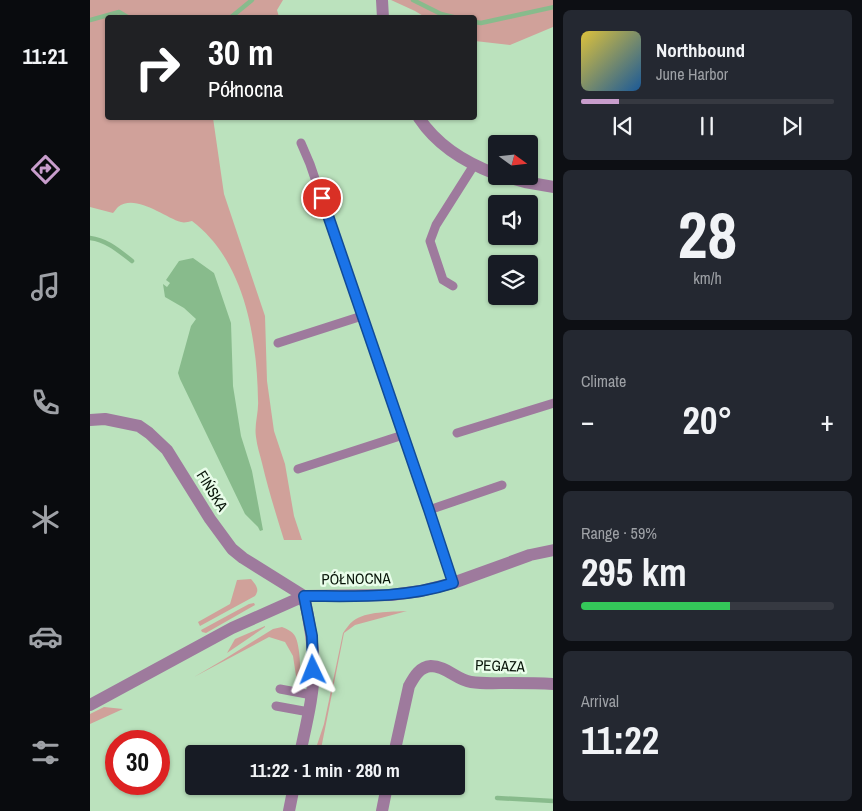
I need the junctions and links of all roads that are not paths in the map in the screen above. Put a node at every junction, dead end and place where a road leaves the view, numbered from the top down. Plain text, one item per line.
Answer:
1 (382, 0) edge
2 (383, 15) edge
3 (420, 120) edge
4 (301, 143) dead end
5 (474, 165) junction
6 (488, 171) edge
7 (538, 184) edge
8 (553, 186) edge
9 (453, 286) dead end
10 (362, 316) junction
11 (278, 343) dead end
12 (553, 403) edge
13 (90, 420) edge
14 (457, 433) dead end
15 (403, 435) junction
16 (298, 468) dead end
17 (502, 485) dead end
18 (429, 510) junction
19 (553, 550) edge
20 (453, 583) junction
21 (304, 596) junction
22 (553, 684) edge
23 (280, 689) dead end
24 (312, 695) junction
25 (90, 705) edge
26 (276, 706) dead end
27 (308, 712) junction
28 (302, 745) edge
29 (396, 745) edge
30 (292, 795) edge
31 (385, 795) edge
32 (289, 811) edge
33 (382, 811) edge

1 - 2 street
3 - 5 street
4 - 10 lane
5 - 6 street
5 - 9 lane
7 - 8 street
10 - 11 lane
10 - 15 lane
12 - 14 lane
13 - 21 street, FIŃSKA
15 - 16 lane
15 - 18 lane
17 - 18 lane
18 - 20 lane
19 - 20 street, PÓŁNOCNA
20 - 21 street, PÓŁNOCNA
21 - 24 street
21 - 25 street, PÓŁNOCNA
22 - 29 street, PEGAZA
23 - 24 lane
24 - 27 street
26 - 27 lane
27 - 28 street
30 - 32 street
31 - 33 street

